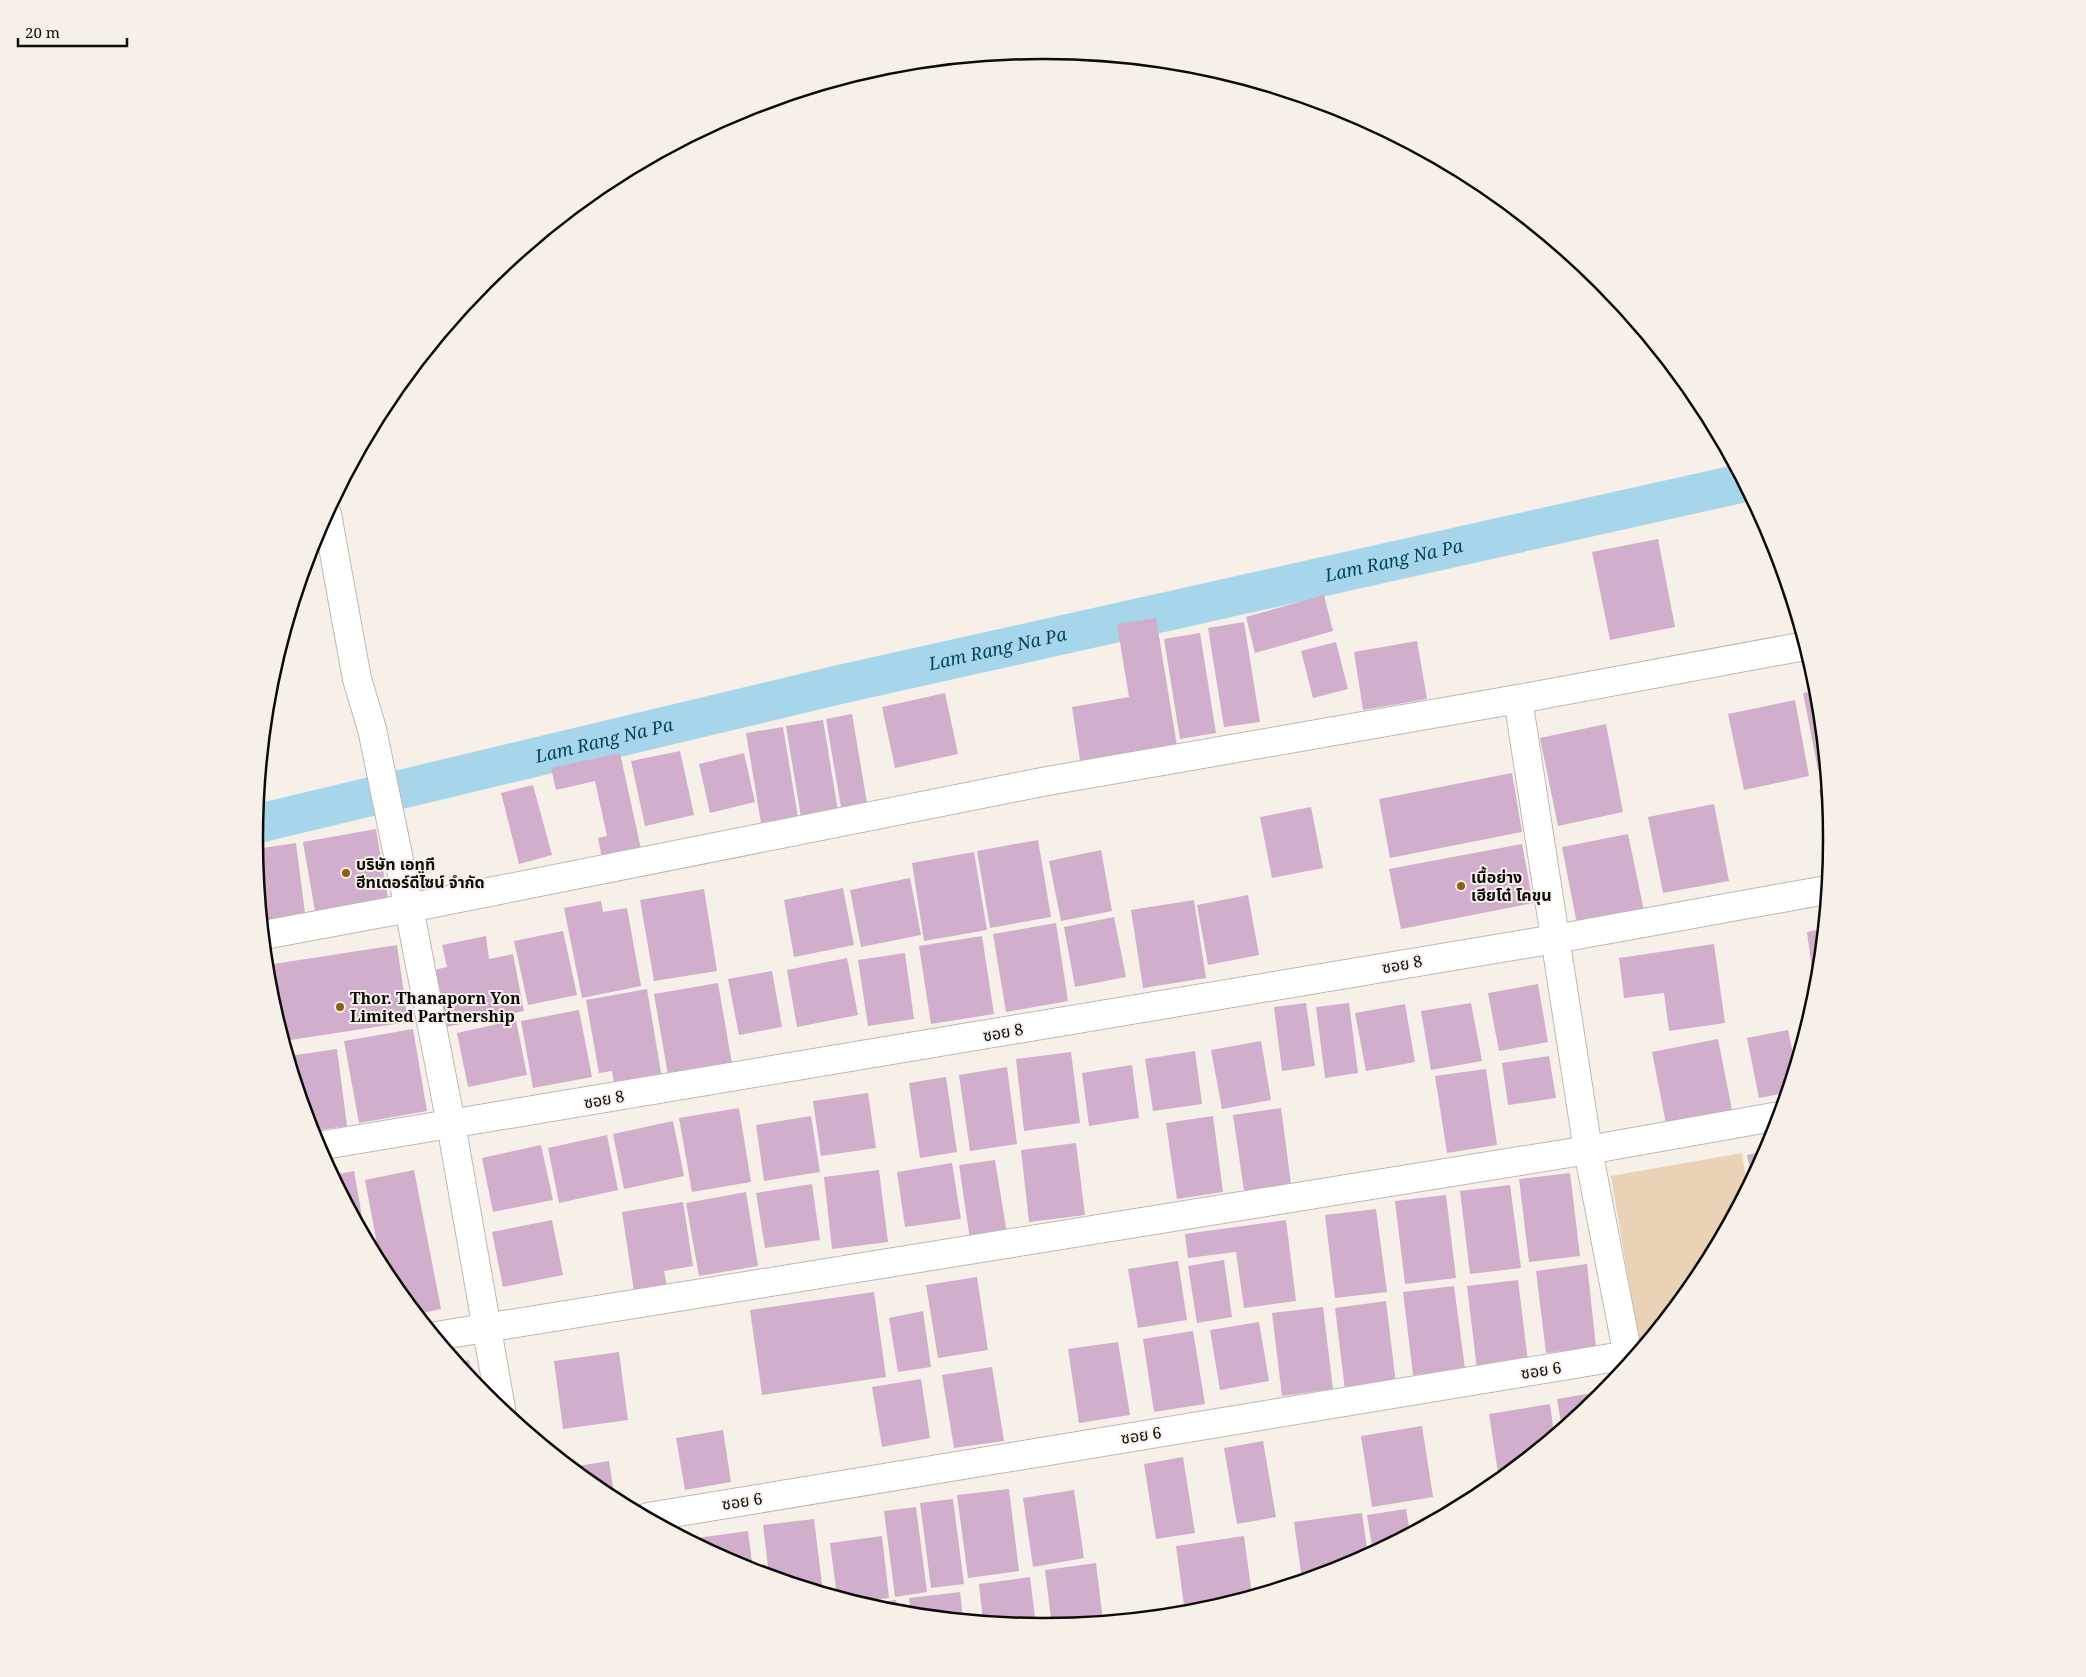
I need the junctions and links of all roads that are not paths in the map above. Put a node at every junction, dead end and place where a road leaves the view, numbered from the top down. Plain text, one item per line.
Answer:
1 (329, 526) edge
2 (1798, 647) edge
3 (1518, 699) junction
4 (1821, 891) edge
5 (409, 908) junction
6 (269, 934) edge
7 (1555, 939) junction
8 (1770, 1118) edge
9 (451, 1124) junction
10 (326, 1145) edge
11 (1588, 1150) junction
12 (487, 1327) junction
13 (442, 1335) edge
14 (1630, 1352) edge
15 (1624, 1358) edge
16 (499, 1396) edge
17 (656, 1516) edge

1 - 5 street
2 - 3 street
3 - 5 street
3 - 7 street
4 - 7 street, ซอย 8
5 - 6 street
5 - 9 street
7 - 9 street, ซอย 8
7 - 11 street
8 - 11 street
9 - 10 street, ซอย 8
9 - 12 street
11 - 12 street
11 - 14 street
12 - 13 street
12 - 16 street
15 - 17 street, ซอย 6

